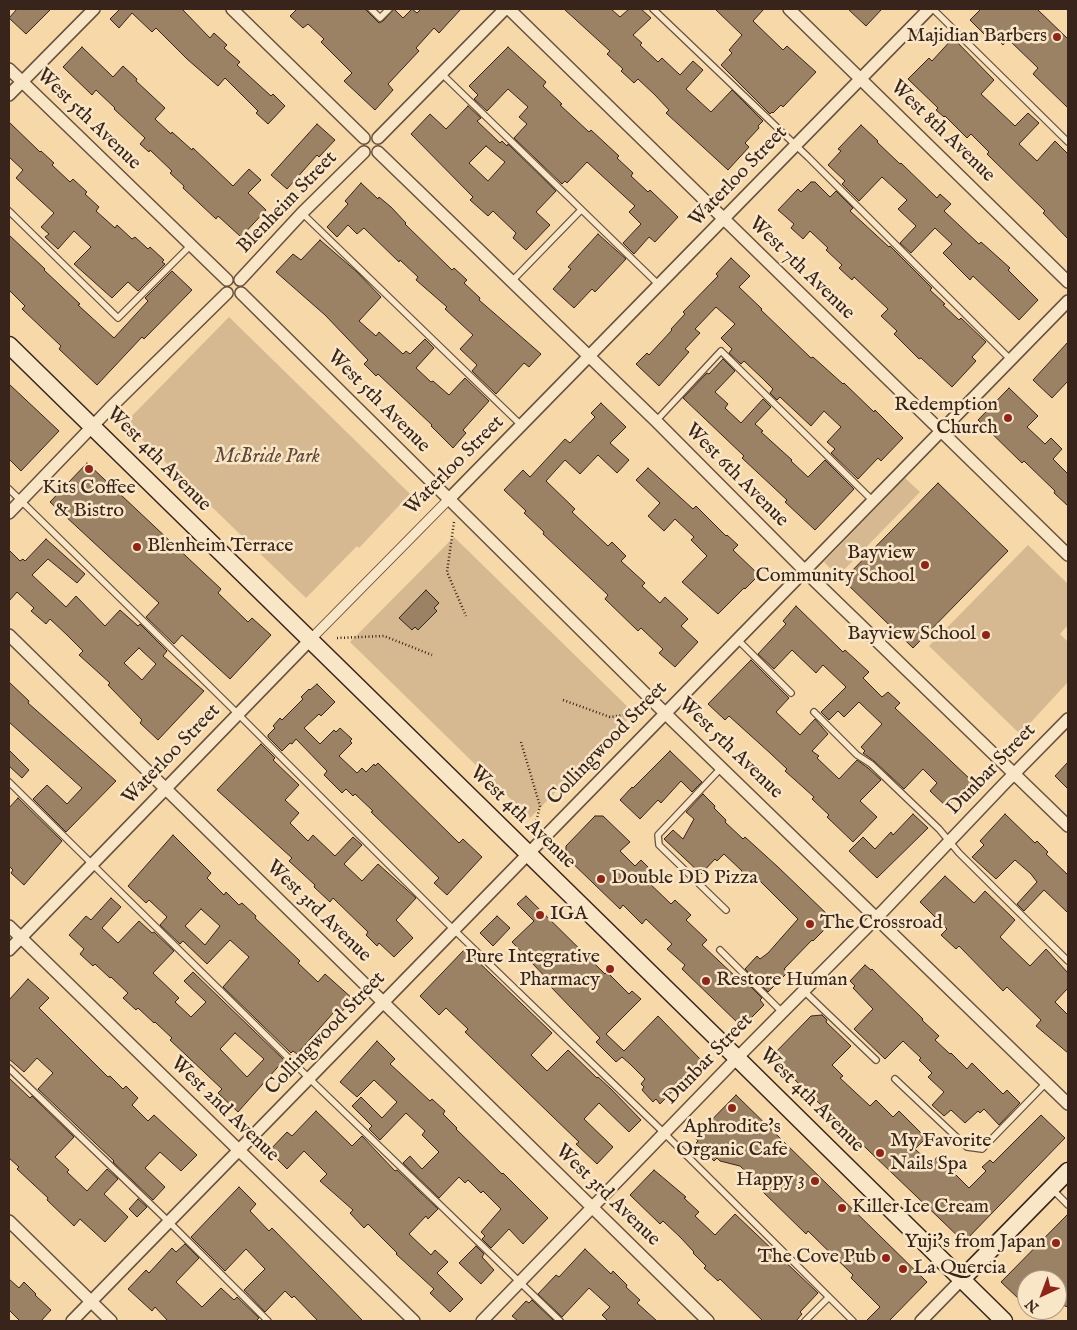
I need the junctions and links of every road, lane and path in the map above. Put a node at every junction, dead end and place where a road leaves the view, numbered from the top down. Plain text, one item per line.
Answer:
1 (94, 9) edge
2 (232, 9) edge
3 (371, 9) edge
4 (389, 9) edge
5 (507, 9) edge
6 (653, 9) edge
7 (789, 9) edge
8 (931, 9) edge
9 (9, 69) edge
10 (441, 73) junction
11 (861, 79) junction
12 (22, 82) junction
13 (9, 95) edge
14 (364, 138) junction
15 (378, 138) junction
16 (1068, 142) edge
17 (796, 146) junction
18 (364, 152) junction
19 (378, 152) junction
20 (581, 210) junction
21 (9, 211) edge
22 (302, 213) junction
23 (724, 219) junction
24 (191, 245) junction
25 (227, 280) junction
26 (240, 280) junction
27 (512, 281) junction
28 (1068, 282) edge
29 (659, 285) junction
30 (227, 293) junction
31 (241, 293) junction
32 (1068, 301) edge
33 (9, 345) edge
34 (589, 357) junction
35 (1011, 360) junction
36 (656, 421) junction
37 (521, 425) junction
38 (93, 426) junction
39 (941, 431) junction
40 (9, 489) edge
41 (449, 499) junction
42 (20, 500) junction
43 (873, 501) junction
44 (9, 513) edge
45 (454, 519) dead end
46 (1068, 555) edge
47 (805, 570) junction
48 (466, 616) dead end
49 (9, 635) edge
50 (336, 638) dead end
51 (737, 639) junction
52 (310, 640) junction
53 (432, 655) dead end
54 (792, 693) dead end
55 (564, 700) dead end
56 (651, 712) dead end
57 (665, 712) junction
58 (814, 712) dead end
59 (238, 714) junction
60 (1068, 719) edge
61 (521, 742) dead end
62 (722, 767) junction
63 (1014, 773) junction
64 (9, 782) edge
65 (165, 789) junction
66 (1068, 826) edge
67 (534, 831) dead end
68 (949, 841) junction
69 (527, 853) junction
70 (92, 864) junction
71 (726, 910) dead end
72 (877, 917) junction
73 (9, 926) edge
74 (454, 930) junction
75 (21, 937) junction
76 (9, 950) edge
77 (720, 950) dead end
78 (1068, 961) edge
79 (804, 991) junction
80 (384, 1002) junction
81 (782, 1012) junction
82 (737, 1058) junction
83 (876, 1060) dead end
84 (9, 1068) edge
85 (310, 1079) junction
86 (896, 1079) dead end
87 (1046, 1083) junction
88 (1068, 1104) edge
89 (664, 1133) junction
90 (238, 1150) junction
91 (1068, 1171) edge
92 (1051, 1188) junction
93 (1068, 1205) edge
94 (592, 1208) junction
95 (9, 1221) edge
96 (169, 1222) junction
97 (961, 1280) junction
98 (520, 1282) junction
99 (829, 1297) junction
100 (91, 1302) junction
101 (72, 1321) edge
102 (111, 1321) edge
103 (268, 1321) edge
104 (414, 1321) edge
105 (482, 1321) edge
106 (560, 1321) edge
107 (708, 1321) edge
108 (805, 1321) edge
109 (853, 1321) edge
110 (921, 1321) edge
111 (1004, 1321) edge

1 - 12 street
2 - 14 street
3 - 4 lane
5 - 10 street
5 - 23 street, West 7th Avenue
6 - 17 lane
7 - 11 street, West 8th Avenue
8 - 11 street, Waterloo Street
8 - 16 lane
9 - 12 street, West 5th Avenue
10 - 15 street
10 - 20 lane
11 - 17 street, Waterloo Street
11 - 28 street, West 8th Avenue
12 - 13 street
12 - 24 street, West 5th Avenue
14 - 15 street
14 - 18 street
15 - 19 street
17 - 23 street, Waterloo Street
17 - 35 lane
18 - 19 street
18 - 22 street, Blenheim Street
19 - 27 street, West 6th Avenue
20 - 27 lane
20 - 29 lane
21 - 24 lane
22 - 26 street, Blenheim Street
22 - 37 lane
23 - 29 street, Waterloo Street
23 - 39 street, West 7th Avenue
24 - 25 street, West 5th Avenue
25 - 26 street
25 - 30 street
26 - 31 street
27 - 34 street, West 6th Avenue
29 - 34 street, Waterloo Street
30 - 31 street
30 - 38 street
31 - 41 street, West 5th Avenue
32 - 35 street, Collingwood Street
33 - 38 main road, West 4th Avenue
34 - 36 street, West 6th Avenue
34 - 37 street, Waterloo Street
35 - 39 street, Collingwood Street
36 - 43 lane
36 - 47 street, West 6th Avenue
37 - 41 street, Waterloo Street
38 - 42 street
38 - 52 main road, West 4th Avenue
39 - 43 street, Collingwood Street
39 - 46 street, West 7th Avenue
40 - 42 lane
41 - 52 street, Waterloo Street
41 - 57 street, West 5th Avenue
42 - 44 street
42 - 59 lane
43 - 47 street, Collingwood Street
45 - 48 path
47 - 51 street, Collingwood Street
47 - 63 street, West 6th Avenue
49 - 65 street, West 3rd Avenue
50 - 53 path
51 - 54 lane
51 - 57 street, Collingwood Street
52 - 59 street, Waterloo Street
52 - 69 main road, West 4th Avenue
55 - 56 path
57 - 62 street, West 5th Avenue
57 - 69 street, Collingwood Street
58 - 68 lane
59 - 65 street, Waterloo Street
59 - 74 lane
60 - 63 street, Dunbar Street
61 - 67 path
62 - 71 lane
62 - 72 street, West 5th Avenue
63 - 66 street, West 6th Avenue
63 - 68 street, Dunbar Street
64 - 70 lane
65 - 70 street, Waterloo Street
65 - 80 street, West 3rd Avenue
68 - 72 street, Dunbar Street
68 - 78 lane
69 - 74 street, Collingwood Street
69 - 82 main road, West 4th Avenue
70 - 75 street, Waterloo Street
70 - 85 lane
72 - 79 street, Dunbar Street
72 - 87 street, West 5th Avenue
73 - 75 street, West 2nd Avenue
74 - 80 street, Collingwood Street
74 - 89 lane
75 - 76 street, Waterloo Street
75 - 90 street, West 2nd Avenue
77 - 81 lane
79 - 81 street, Dunbar Street
79 - 83 lane
80 - 85 street, Collingwood Street
80 - 94 street, West 3rd Avenue
81 - 82 street, Dunbar Street
82 - 89 street, Dunbar Street
82 - 97 main road, West 4th Avenue
84 - 96 lane
85 - 90 street, Collingwood Street
85 - 98 lane
86 - 87 lane
87 - 88 street, West 5th Avenue
89 - 94 street, Dunbar Street
89 - 99 lane
90 - 96 street, Collingwood Street
90 - 104 street, West 2nd Avenue
91 - 92 main road
92 - 93 lane
92 - 97 main road
94 - 98 street, Dunbar Street
94 - 107 street, West 3rd Avenue
95 - 100 street
96 - 100 street, Collingwood Street
96 - 103 lane
97 - 110 street
97 - 111 main road, West 4th Avenue
98 - 105 street, Dunbar Street
98 - 106 lane
99 - 108 lane
99 - 109 lane
100 - 101 street, Collingwood Street
100 - 102 street

